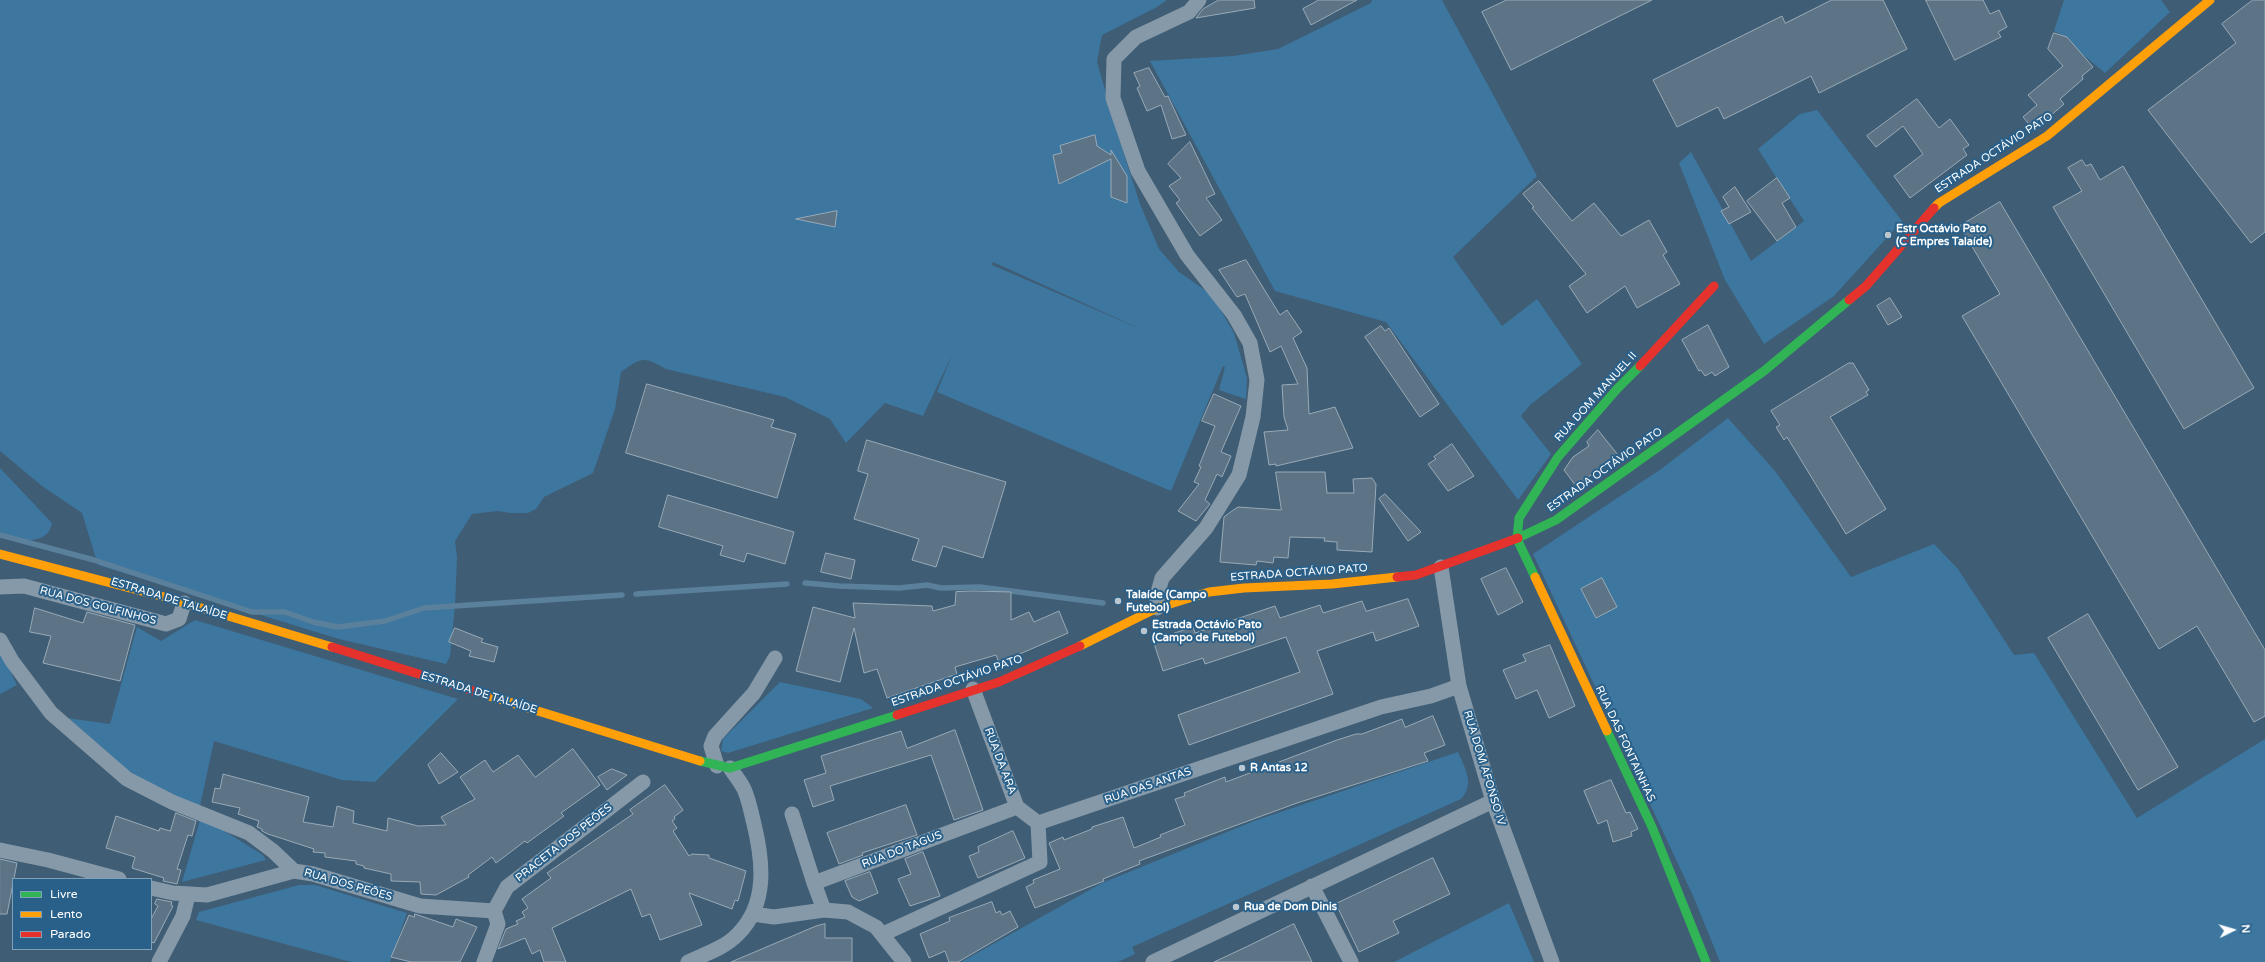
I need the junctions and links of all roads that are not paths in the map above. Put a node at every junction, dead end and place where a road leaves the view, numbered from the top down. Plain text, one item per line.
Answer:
1 (1199, 0) edge
2 (2210, 0) edge
3 (1714, 286) dead end
4 (1516, 539) junction
5 (0, 554) edge
6 (1441, 567) junction
7 (0, 587) edge
8 (184, 603) junction
9 (1157, 608) junction
10 (0, 640) edge
11 (775, 658) dead end
12 (1459, 686) junction
13 (973, 689) junction
14 (723, 767) junction
15 (643, 782) dead end
16 (1493, 801) junction
17 (1017, 807) junction
18 (792, 814) dead end
19 (1038, 823) junction
20 (0, 850) edge
21 (294, 871) junction
22 (115, 878) edge
23 (814, 883) junction
24 (1312, 886) junction
25 (152, 888) edge
26 (188, 895) junction
27 (824, 910) junction
28 (494, 911) junction
29 (753, 914) junction
30 (883, 934) junction
31 (159, 962) edge
32 (484, 962) edge
33 (688, 962) edge
34 (904, 962) edge
35 (1153, 962) edge
36 (1351, 962) edge
37 (1552, 962) edge
38 (1706, 962) edge

1 - 9 street
2 - 4 street, ESTRADA OCTÁVIO PATO
3 - 4 street, RUA DOM MANUEL II
4 - 6 street, ESTRADA OCTÁVIO PATO
4 - 38 street, RUA DAS FONTAINHAS
5 - 8 street, ESTRADA DE TALAÍDE
6 - 9 street, ESTRADA OCTÁVIO PATO
6 - 12 street, RUA DOM AFONSO IV
7 - 8 street, RUA DOS GOLFINHOS
8 - 14 street, ESTRADA DE TALAÍDE
9 - 13 street, ESTRADA OCTÁVIO PATO
10 - 21 street
11 - 14 street
12 - 16 street, RUA DOM AFONSO IV
12 - 19 street, RUA DAS ANTAS
13 - 14 street, ESTRADA OCTÁVIO PATO
13 - 17 street, RUA DA ARA
14 - 29 street
15 - 28 street, PRACETA DOS PEÕES
16 - 24 street
16 - 37 street, RUA DOM AFONSO IV
17 - 19 street, RUA DA ARA
17 - 23 street, RUA DO TAGUS
18 - 23 street
19 - 30 street
20 - 22 street
21 - 26 street, RUA DOS PEÕES
21 - 28 street, RUA DOS PEÕES
23 - 27 street
24 - 35 street
24 - 36 street
25 - 26 street, RUA DOS PEÕES
26 - 31 street
27 - 29 street
27 - 30 street
28 - 32 street
29 - 33 street
30 - 34 street

